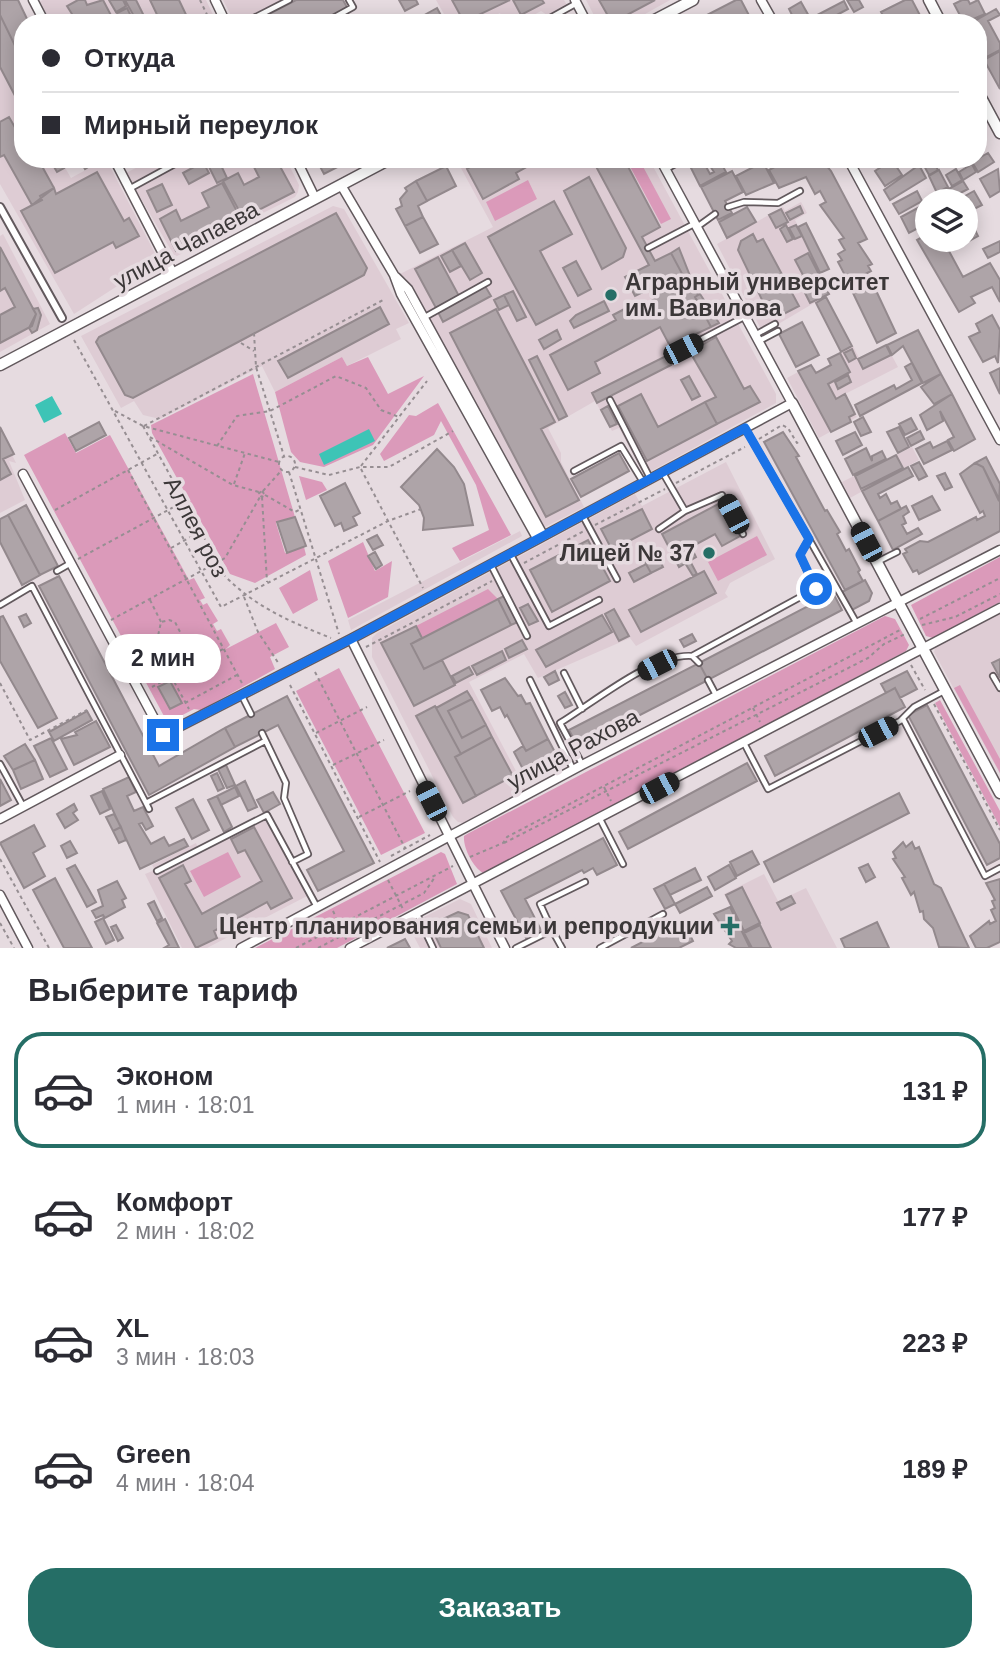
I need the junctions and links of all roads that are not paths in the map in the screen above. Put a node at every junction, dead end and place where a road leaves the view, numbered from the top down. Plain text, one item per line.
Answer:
1 (289, 0) edge
2 (349, 0) edge
3 (693, 0) edge
4 (576, 2) edge
5 (262, 14) edge
6 (340, 14) edge
7 (556, 14) edge
8 (666, 14) edge
9 (987, 109) edge
10 (1000, 133) edge
11 (119, 168) edge
12 (168, 168) edge
13 (300, 168) edge
14 (373, 168) edge
15 (853, 168) edge
16 (666, 169) edge
17 (341, 185) junction
18 (130, 189) junction
19 (800, 191) dead end
20 (315, 198) junction
21 (729, 207) dead end
22 (0, 208) edge
23 (715, 214) dead end
24 (696, 225) junction
25 (648, 248) dead end
26 (173, 273) junction
27 (394, 275) junction
28 (488, 282) dead end
29 (745, 316) junction
30 (62, 318) dead end
31 (424, 318) junction
32 (775, 324) dead end
33 (778, 331) dead end
34 (757, 338) junction
35 (683, 349) dead end
36 (0, 365) edge
37 (610, 400) dead end
38 (792, 403) junction
39 (745, 428) junction
40 (1000, 440) edge
41 (575, 471) dead end
42 (663, 472) junction
43 (23, 474) dead end
44 (646, 480) junction
45 (685, 511) junction
46 (582, 515) junction
47 (659, 529) dead end
48 (743, 534) dead end
49 (540, 537) junction
50 (809, 539) junction
51 (1000, 550) edge
52 (897, 552) dead end
53 (510, 553) junction
54 (71, 563) junction
55 (877, 563) junction
56 (490, 564) junction
57 (57, 572) dead end
58 (617, 579) dead end
59 (599, 600) dead end
60 (897, 602) junction
61 (0, 605) edge
62 (1000, 608) edge
63 (856, 622) junction
64 (527, 636) dead end
65 (351, 639) junction
66 (922, 648) junction
67 (692, 656) junction
68 (699, 663) dead end
69 (564, 673) dead end
70 (993, 676) dead end
71 (530, 680) dead end
72 (708, 680) dead end
73 (1000, 688) edge
74 (945, 691) junction
75 (716, 695) junction
76 (242, 696) junction
77 (582, 709) junction
78 (251, 714) dead end
79 (903, 719) junction
80 (262, 733) dead end
81 (265, 741) junction
82 (744, 743) junction
83 (120, 755) junction
84 (0, 764) edge
85 (578, 767) junction
86 (1000, 793) edge
87 (146, 803) junction
88 (23, 807) junction
89 (149, 809) dead end
90 (0, 819) edge
91 (600, 819) junction
92 (449, 837) junction
93 (292, 862) junction
94 (623, 864) dead end
95 (1000, 868) edge
96 (157, 871) dead end
97 (585, 882) dead end
98 (473, 884) junction
99 (0, 895) edge
100 (317, 908) junction
101 (417, 914) junction
102 (663, 914) dead end
103 (552, 930) junction
104 (28, 948) edge
105 (241, 948) edge
106 (351, 948) edge
107 (433, 948) edge
108 (505, 948) edge
109 (516, 948) edge
110 (562, 948) edge
111 (600, 948) edge

1 - 5 lane
2 - 6 lane
3 - 8 street
4 - 7 lane
9 - 10 street
11 - 18 street
12 - 18 lane
13 - 20 street
14 - 17 street, улица Чапаева
15 - 40 street
16 - 24 street
17 - 20 street, улица Чапаева
17 - 27 street
18 - 26 street
19 - 21 lane
20 - 26 street, улица Чапаева
22 - 30 street
23 - 24 lane
24 - 25 lane
24 - 29 street
26 - 36 street, улица Чапаева
27 - 31 street
27 - 49 street
28 - 31 lane
29 - 34 street
29 - 35 lane
31 - 49 street
32 - 34 lane
33 - 34 lane
34 - 38 street
37 - 44 lane
38 - 39 street
38 - 55 street
39 - 42 street
39 - 50 lane
41 - 44 lane
42 - 44 street
42 - 45 lane
43 - 54 street
44 - 46 street
45 - 47 lane
45 - 48 lane
46 - 49 street
46 - 58 lane
49 - 53 street
50 - 63 lane
50 - 67 lane
51 - 60 street, улица Рахова
52 - 55 lane
53 - 56 street
53 - 59 lane
54 - 57 lane
54 - 76 street
55 - 60 street
56 - 64 lane
56 - 65 street
60 - 63 street, улица Рахова
60 - 66 street
61 - 83 lane
62 - 66 street
63 - 75 street, улица Рахова
65 - 76 street
65 - 92 street
66 - 74 street
66 - 82 street
67 - 68 lane
67 - 77 lane
69 - 77 lane
70 - 73 lane
71 - 85 lane
72 - 75 lane
74 - 79 lane
74 - 86 street
75 - 85 street, улица Рахова
76 - 78 lane
77 - 85 lane
79 - 82 lane
79 - 95 lane
80 - 81 lane
81 - 87 lane
81 - 93 lane
82 - 91 street
83 - 87 lane
83 - 88 street
84 - 88 lane
85 - 92 street, улица Рахова
87 - 89 lane
88 - 90 street
91 - 94 lane
91 - 98 street
92 - 98 street
92 - 100 street, улица Рахова
93 - 96 lane
93 - 100 lane
97 - 103 lane
98 - 101 street
98 - 108 street
99 - 104 street
100 - 105 street, улица Рахова
101 - 106 street
101 - 107 lane
102 - 111 lane
103 - 109 lane
103 - 110 lane

